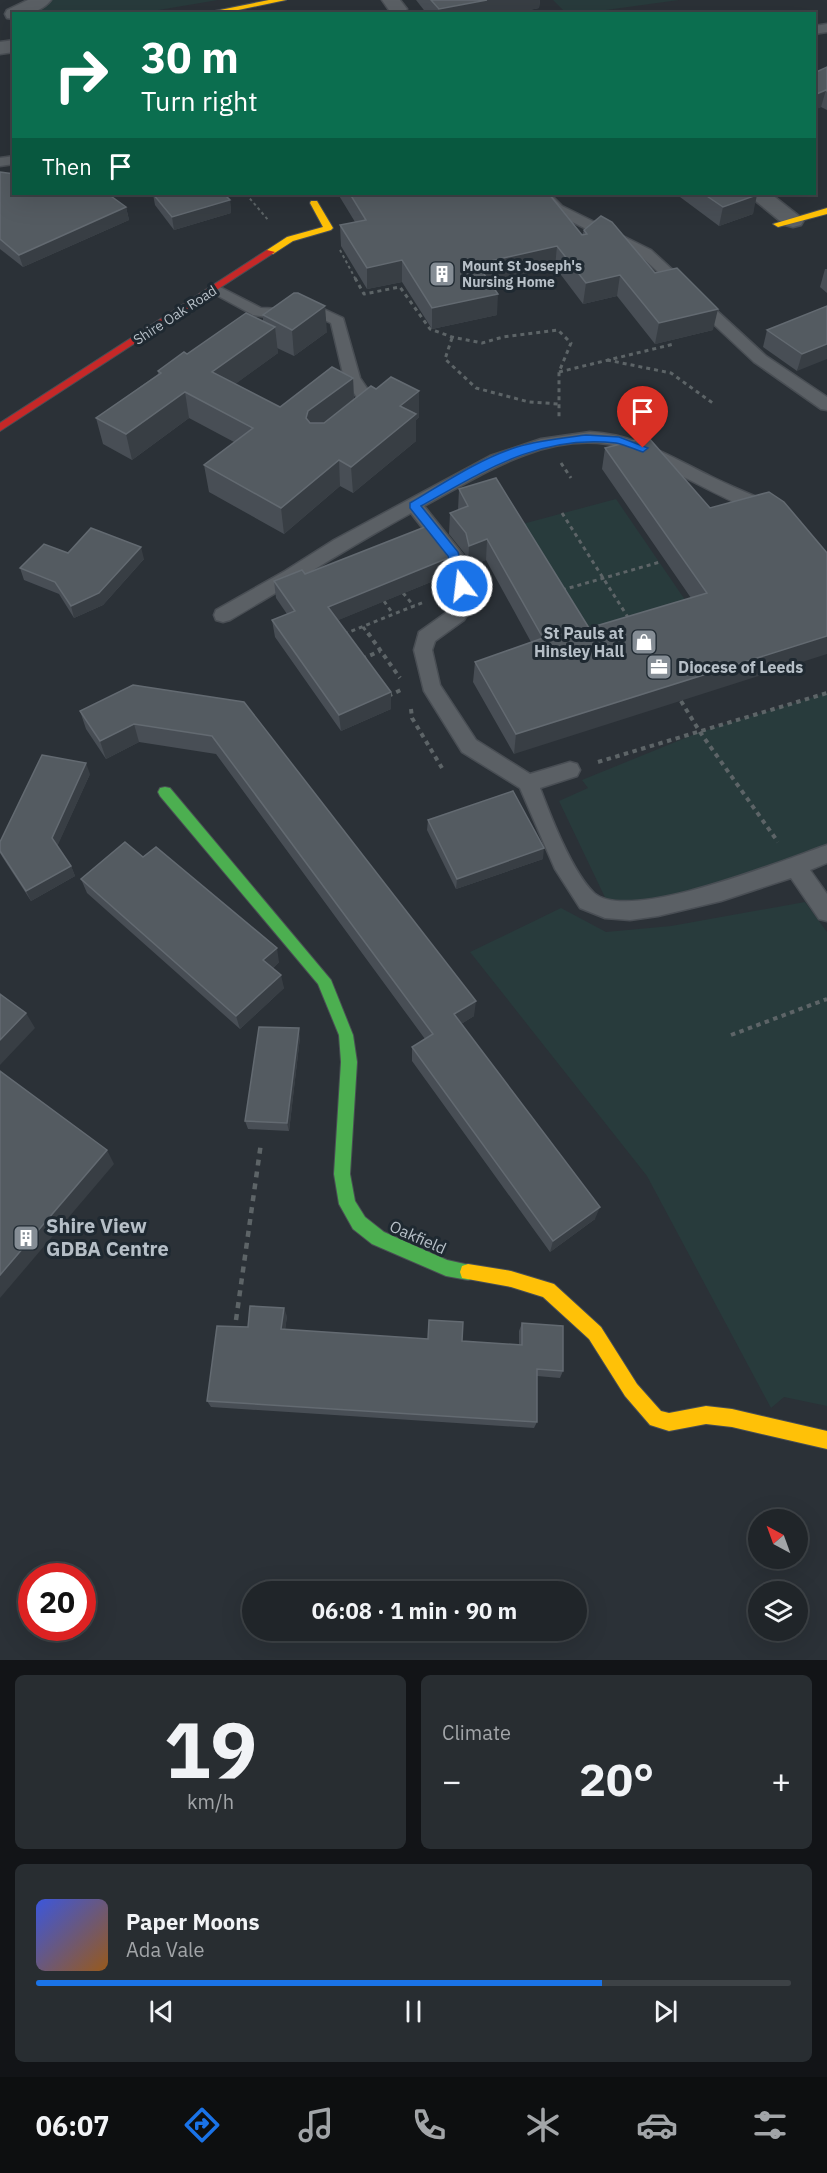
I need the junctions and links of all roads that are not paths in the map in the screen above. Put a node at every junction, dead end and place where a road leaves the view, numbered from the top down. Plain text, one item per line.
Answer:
1 (42, 0) edge
2 (282, 0) edge
3 (18, 12) edge
4 (214, 12) edge
5 (544, 195) edge
6 (759, 195) edge
7 (314, 202) dead end
8 (827, 211) edge
9 (785, 222) joint
10 (216, 289) junction
11 (827, 405) edge
12 (344, 423) edge
13 (0, 428) edge
14 (414, 505) junction
15 (785, 517) edge
16 (223, 615) dead end
17 (570, 770) road end
18 (528, 783) junction
19 (165, 792) dead end
20 (827, 854) edge
21 (796, 867) junction
22 (827, 912) edge
23 (827, 1440) edge

1 - 3 street
2 - 4 street
5 - 11 lane
6 - 9 street
7 - 10 street, Shire Oak Road
8 - 9 street
10 - 12 lane
10 - 13 street, Shire Oak Road
14 - 15 lane
14 - 16 lane
14 - 18 lane
17 - 18 lane
18 - 21 lane
19 - 23 street, Oakfield
20 - 21 lane
21 - 22 lane

